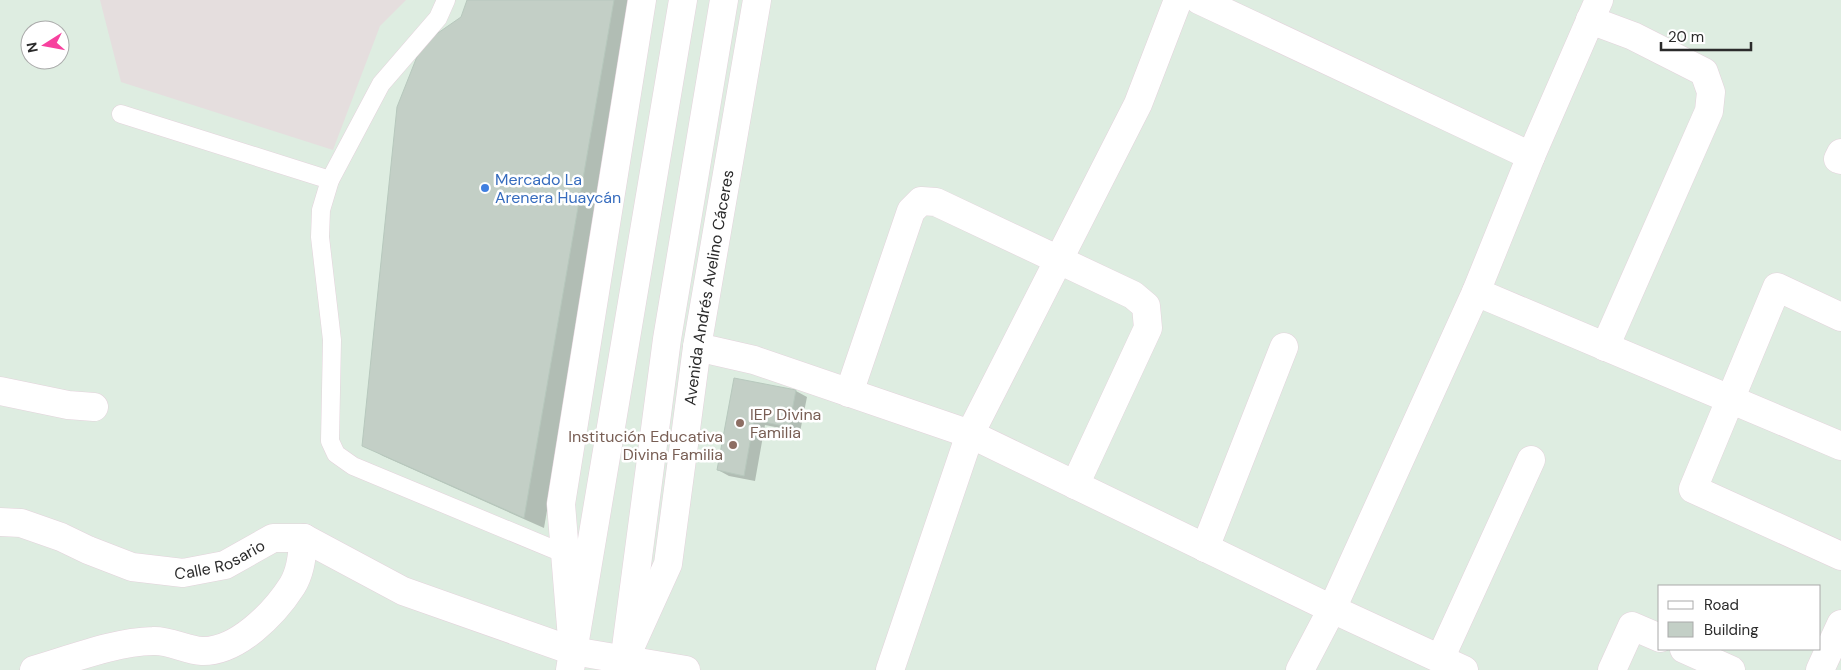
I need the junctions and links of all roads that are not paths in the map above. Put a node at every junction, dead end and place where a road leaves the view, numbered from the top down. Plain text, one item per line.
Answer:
1 (446, 0) edge
2 (642, 0) edge
3 (683, 0) edge
4 (724, 0) edge
5 (757, 0) edge
6 (1178, 0) edge
7 (1199, 0) edge
8 (1595, 10) edge
9 (122, 114) dead end
10 (1841, 153) edge
11 (1531, 156) junction
12 (1841, 160) edge
13 (330, 180) junction
14 (1058, 258) junction
15 (1476, 292) junction
16 (1841, 317) edge
17 (697, 347) junction
18 (1284, 347) dead end
19 (1606, 347) junction
20 (0, 391) edge
21 (849, 393) junction
22 (1729, 399) junction
23 (94, 407) dead end
24 (970, 434) junction
25 (1841, 446) edge
26 (1531, 460) dead end
27 (1075, 485) junction
28 (0, 522) edge
29 (304, 538) junction
30 (1205, 548) junction
31 (565, 554) junction
32 (1841, 556) edge
33 (1332, 610) junction
34 (1841, 624) edge
35 (1658, 637) edge
36 (1686, 650) edge
37 (571, 661) edge
38 (624, 664) edge
39 (1452, 664) edge
40 (34, 670) edge
41 (686, 670) edge
42 (890, 670) edge
43 (1300, 670) edge
44 (1612, 670) edge
45 (1731, 670) edge
46 (1820, 670) edge

1 - 13 lane
2 - 31 street
3 - 37 street
4 - 38 street, Avenida Andrés Avelino Cáceres
5 - 17 street, Avenida Andrés Avelino Cáceres
6 - 14 street
7 - 11 street
8 - 11 street
8 - 19 street
9 - 13 lane
10 - 12 street
11 - 15 street
13 - 31 lane
14 - 21 street
14 - 24 street
14 - 27 street
15 - 19 street
15 - 33 street
16 - 22 street
17 - 21 street
17 - 38 street, Avenida Andrés Avelino Cáceres
18 - 30 street
19 - 22 street
20 - 23 street
21 - 24 street
22 - 25 street
22 - 32 street
24 - 27 street
24 - 42 street
26 - 39 street
27 - 30 street
28 - 29 street, Calle Rosario
29 - 37 street, Calle Rosario
29 - 40 street
30 - 33 street
31 - 37 street
33 - 39 street
33 - 43 street
34 - 46 street
35 - 44 street
36 - 45 street
37 - 38 street, Calle Rosario
38 - 41 street

